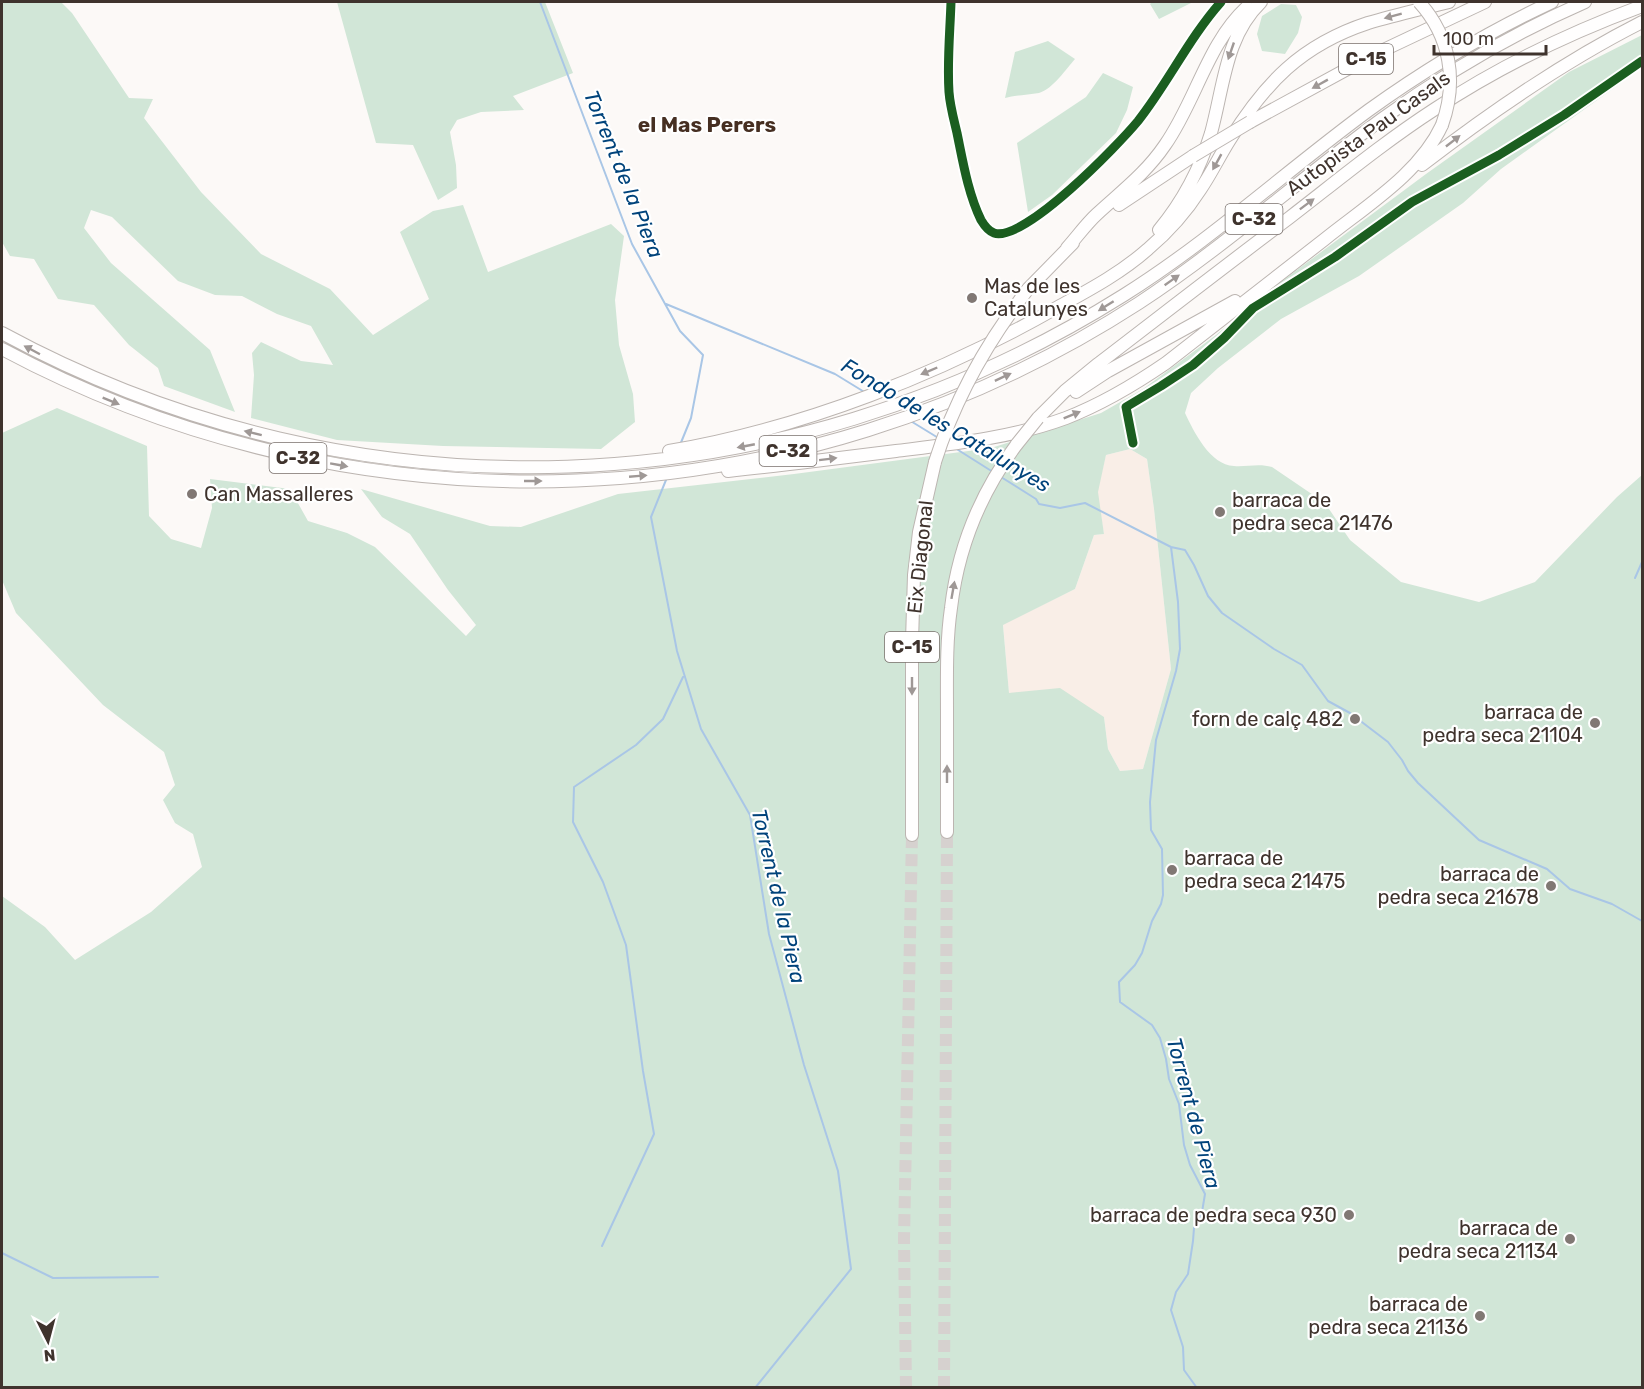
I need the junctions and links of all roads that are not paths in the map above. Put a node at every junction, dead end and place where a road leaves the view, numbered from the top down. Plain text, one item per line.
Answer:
1 (951, 2) edge
2 (1221, 2) edge
3 (1252, 2) edge
4 (1261, 2) edge
5 (1411, 2) edge
6 (1419, 2) edge
7 (1449, 2) edge
8 (1485, 2) edge
9 (1552, 2) edge
10 (1585, 2) edge
11 (1642, 6) edge
12 (1642, 22) edge
13 (1642, 61) edge
14 (1440, 124) junction
15 (1356, 214) junction
16 (1067, 248) junction
17 (1035, 321) junction
18 (2, 333) edge
19 (2, 350) edge
20 (1049, 407) junction
21 (1133, 443) dead end
22 (675, 454) junction
23 (687, 470) junction
24 (947, 832) tunnel mouth
25 (912, 835) tunnel mouth

1 - 2 street
3 - 16 highway
4 -> 17 highway
5 - 14 highway, bridge
6 - 14 highway, bridge
7 -> 17 highway
8 -> 16 highway, C-15, bridge
9 -> 22 highway, Autopista Pau Casals / C-32
23 -> 10 highway, Autopista Pau Casals / C-32
20 -> 11 highway, C-15
15 -> 12 highway
13 - 21 street
14 - 15 highway
14 - 20 highway
23 -> 15 highway
16 -> 25 highway, Eix Diagonal / C-15, bridge
17 -> 22 highway
22 -> 18 highway, C-32
19 -> 23 highway, Autopista Pau Casals / C-32
24 -> 20 highway, Eix Diagonal / C-15, bridge

